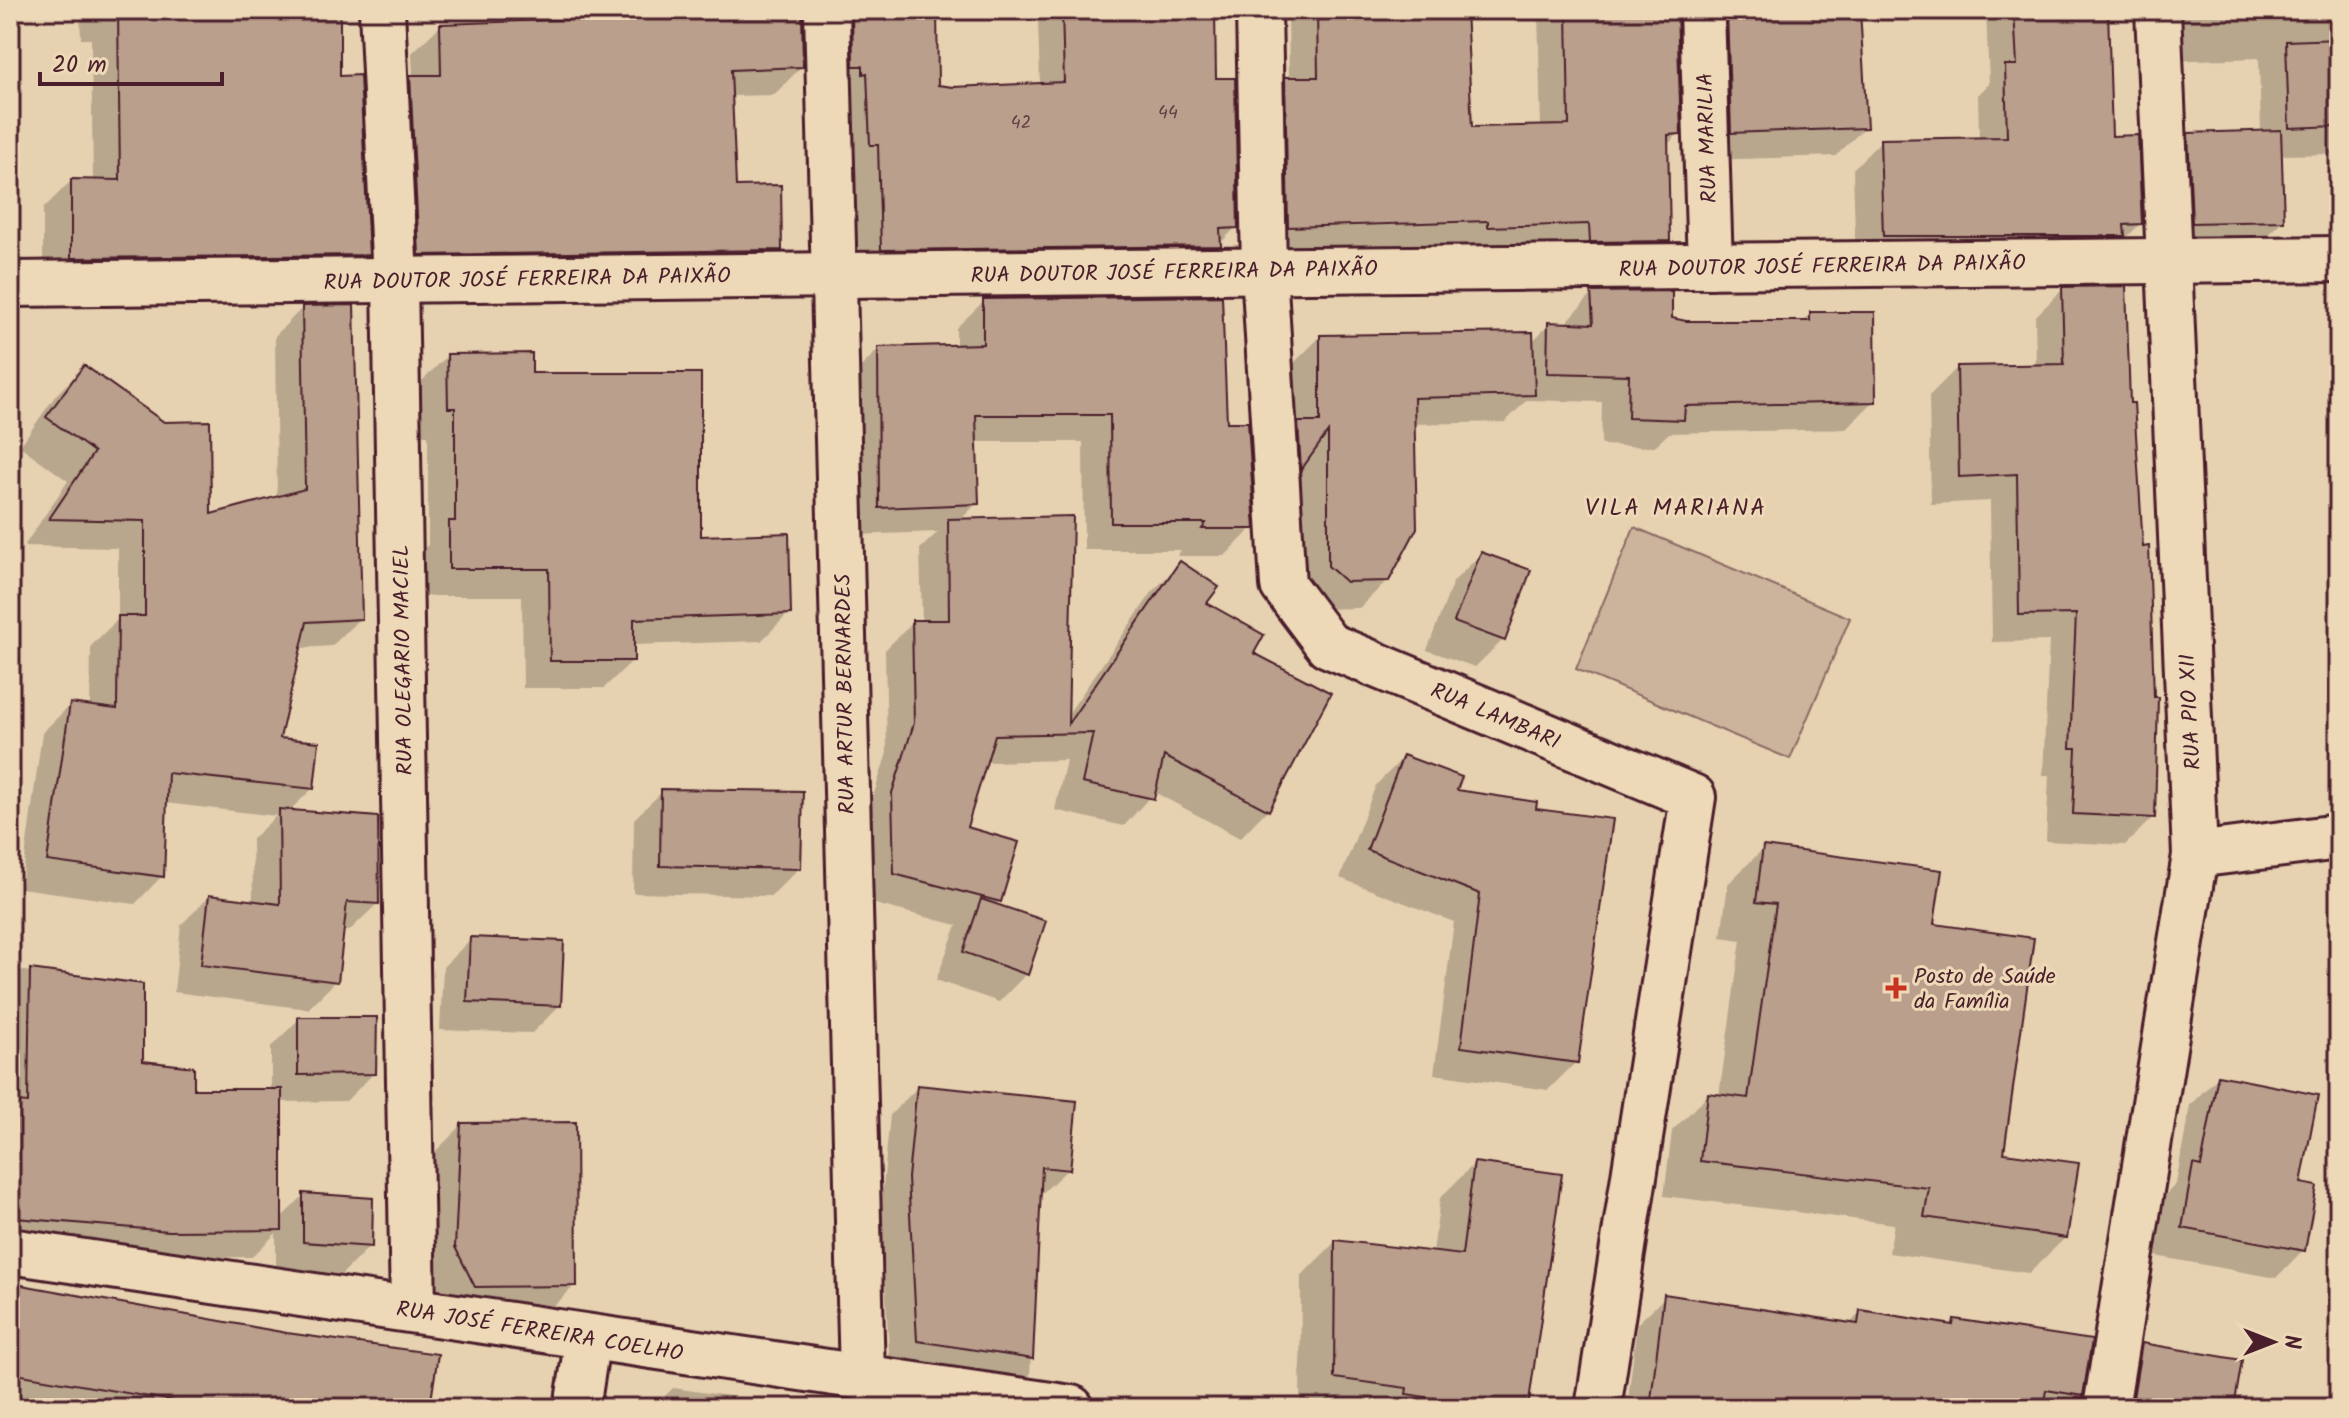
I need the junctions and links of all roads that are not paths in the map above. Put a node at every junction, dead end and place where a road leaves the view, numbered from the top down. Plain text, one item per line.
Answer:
1 (382, 10) edge
2 (827, 10) edge
3 (1259, 10) edge
4 (1702, 10) edge
5 (2158, 10) edge
6 (2339, 259) edge
7 (2169, 261) junction
8 (1710, 266) junction
9 (1264, 270) junction
10 (834, 275) junction
11 (395, 280) junction
12 (10, 284) edge
13 (2339, 837) edge
14 (2195, 855) junction
15 (10, 1251) edge
16 (413, 1310) junction
17 (588, 1337) junction
18 (862, 1377) junction
19 (577, 1408) edge
20 (1071, 1408) edge
21 (1598, 1408) edge
22 (2106, 1408) edge

1 - 11 street, RUA OLEGARIO MACIEL
2 - 10 street, RUA ARTUR BERNARDES
3 - 9 street, RUA LAMBARI
4 - 8 street, RUA MARILIA
5 - 7 street, RUA PIO XII
6 - 7 street, RUA DOUTOR JOSÉ FERREIRA DA PAIXÃO
7 - 8 street, RUA DOUTOR JOSÉ FERREIRA DA PAIXÃO
7 - 14 street, RUA PIO XII
8 - 9 street, RUA DOUTOR JOSÉ FERREIRA DA PAIXÃO
9 - 10 street, RUA DOUTOR JOSÉ FERREIRA DA PAIXÃO
9 - 21 street, RUA LAMBARI
10 - 11 street, RUA DOUTOR JOSÉ FERREIRA DA PAIXÃO
10 - 18 street, RUA ARTUR BERNARDES
11 - 12 street, RUA DOUTOR JOSÉ FERREIRA DA PAIXÃO
11 - 16 street, RUA OLEGARIO MACIEL
13 - 14 street
14 - 22 street, RUA PIO XII
15 - 16 street, RUA JOSÉ FERREIRA COELHO
16 - 17 street, RUA JOSÉ FERREIRA COELHO
17 - 18 street, RUA JOSÉ FERREIRA COELHO
17 - 19 street
18 - 20 street, RUA JOSÉ FERREIRA COELHO

